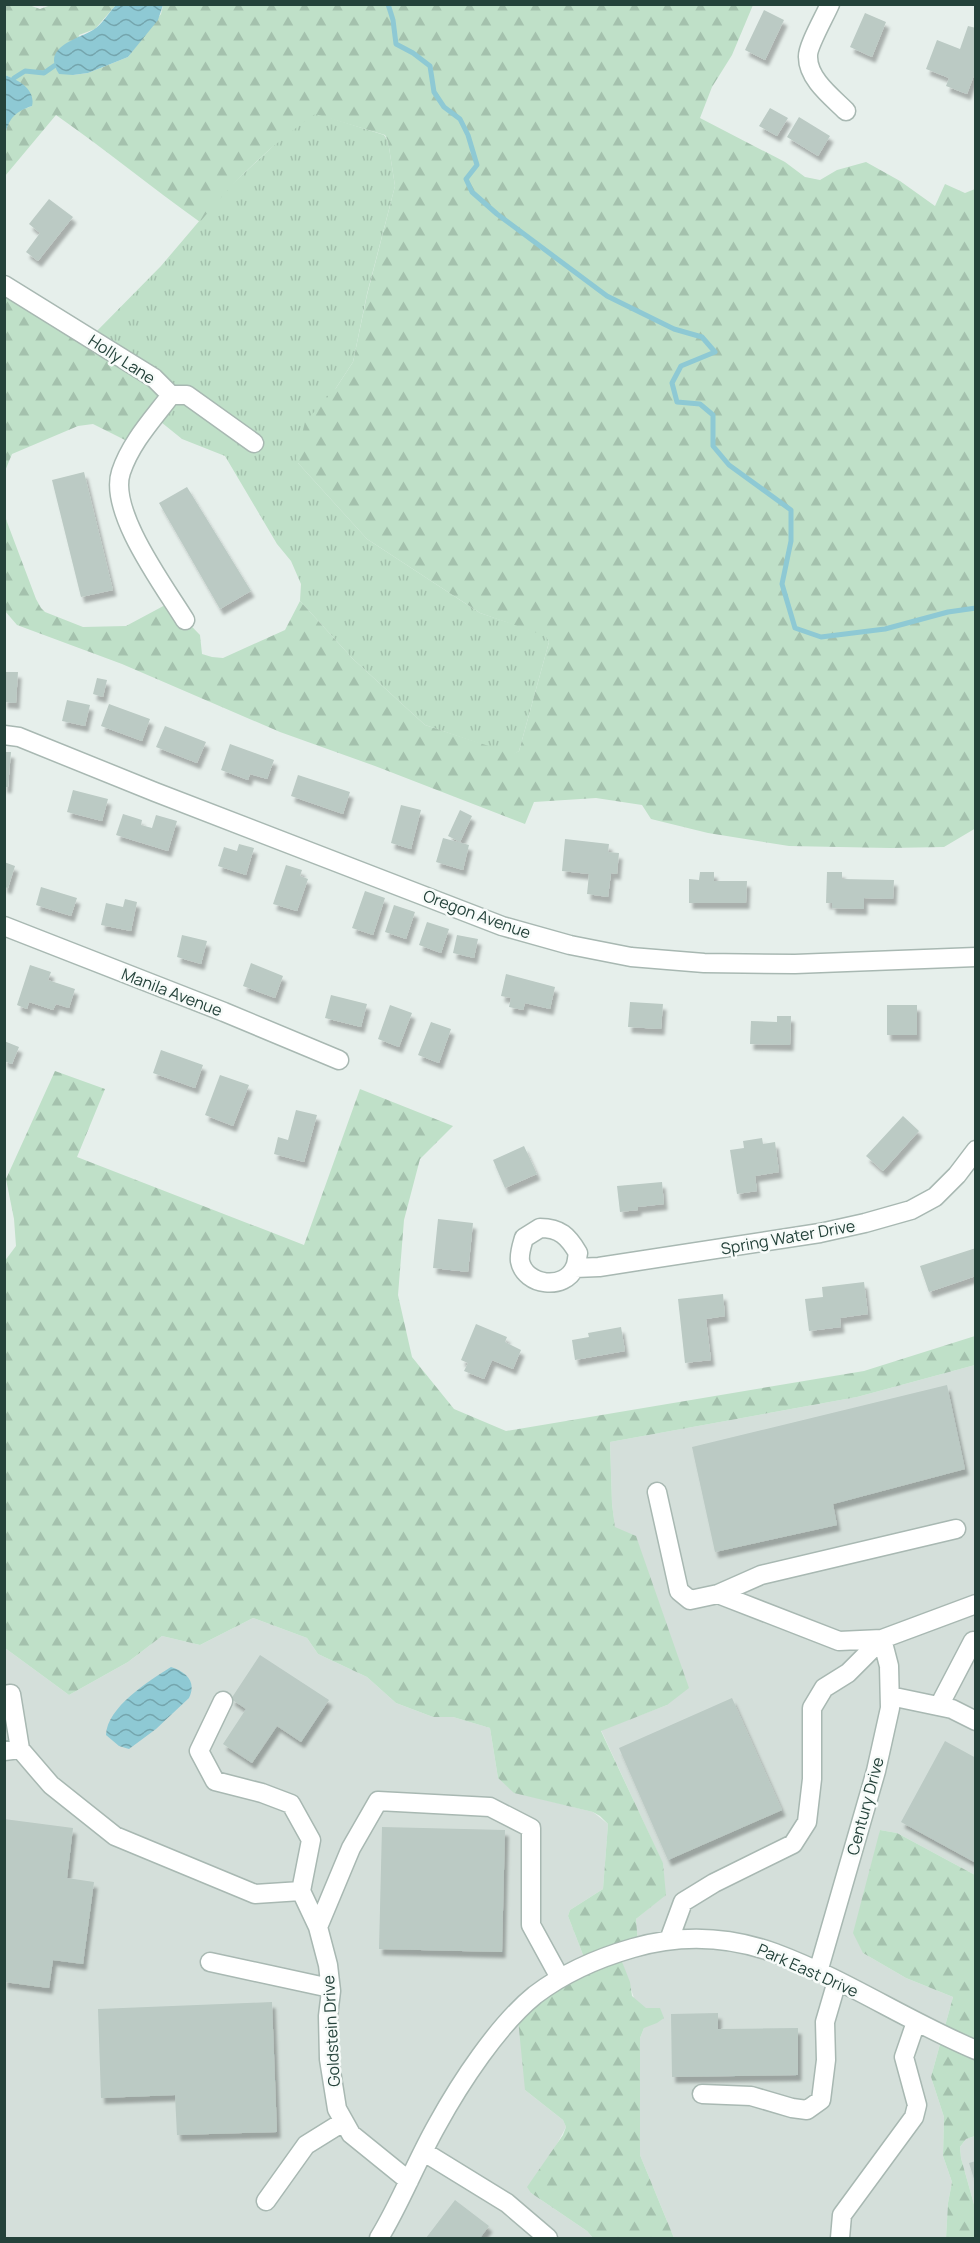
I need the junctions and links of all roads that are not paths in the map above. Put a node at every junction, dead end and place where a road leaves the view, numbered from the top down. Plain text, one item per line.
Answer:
1 (830, 4) edge
2 (846, 111) dead end
3 (4, 285) edge
4 (171, 394) junction
5 (254, 443) dead end
6 (186, 620) dead end
7 (4, 735) edge
8 (4, 926) edge
9 (975, 957) edge
10 (339, 1060) dead end
11 (975, 1150) edge
12 (575, 1268) dead end
13 (657, 1492) dead end
14 (956, 1529) dead end
15 (718, 1594) junction
16 (975, 1604) edge
17 (882, 1639) junction
18 (973, 1641) dead end
19 (969, 1665) edge
20 (4, 1695) edge
21 (890, 1696) junction
22 (223, 1701) dead end
23 (939, 1706) junction
24 (975, 1721) edge
25 (12, 1750) edge
26 (301, 1891) junction
27 (318, 1927) junction
28 (669, 1940) junction
29 (210, 1962) dead end
30 (818, 1972) junction
31 (560, 1978) junction
32 (837, 1981) junction
33 (330, 1988) junction
34 (916, 2022) junction
35 (975, 2050) edge
36 (702, 2094) dead end
37 (343, 2122) junction
38 (424, 2152) junction
39 (409, 2181) junction
40 (267, 2201) dead end
41 (379, 2238) edge
42 (548, 2238) edge
43 (840, 2238) edge

1 - 2 street
3 - 4 street, Holly Lane
4 - 5 street
4 - 6 street, Holly Lane
7 - 9 street, Oregon Avenue
8 - 10 street, Manila Avenue
11 - 12 street, Spring Water Drive
13 - 15 street
14 - 15 street
15 - 17 street
16 - 17 street
17 - 21 street, Century Drive
17 - 28 street
18 - 19 street
19 - 23 street
20 - 25 street
21 - 23 street
21 - 30 street, Century Drive
22 - 26 street
23 - 24 street
25 - 26 street
26 - 27 street, Goldstein Drive
27 - 31 street
27 - 33 street, Goldstein Drive
28 - 30 street, Park East Drive
28 - 31 street, Park East Drive
29 - 33 street
30 - 32 street, Park East Drive
31 - 38 street, Park East Drive
32 - 34 street, Park East Drive
32 - 36 street
33 - 37 street, Goldstein Drive
34 - 35 street, Park East Drive
34 - 43 street
37 - 39 street, Goldstein Drive
37 - 40 street
38 - 39 street, Park East Drive
38 - 42 street
39 - 41 street, Park East Drive

